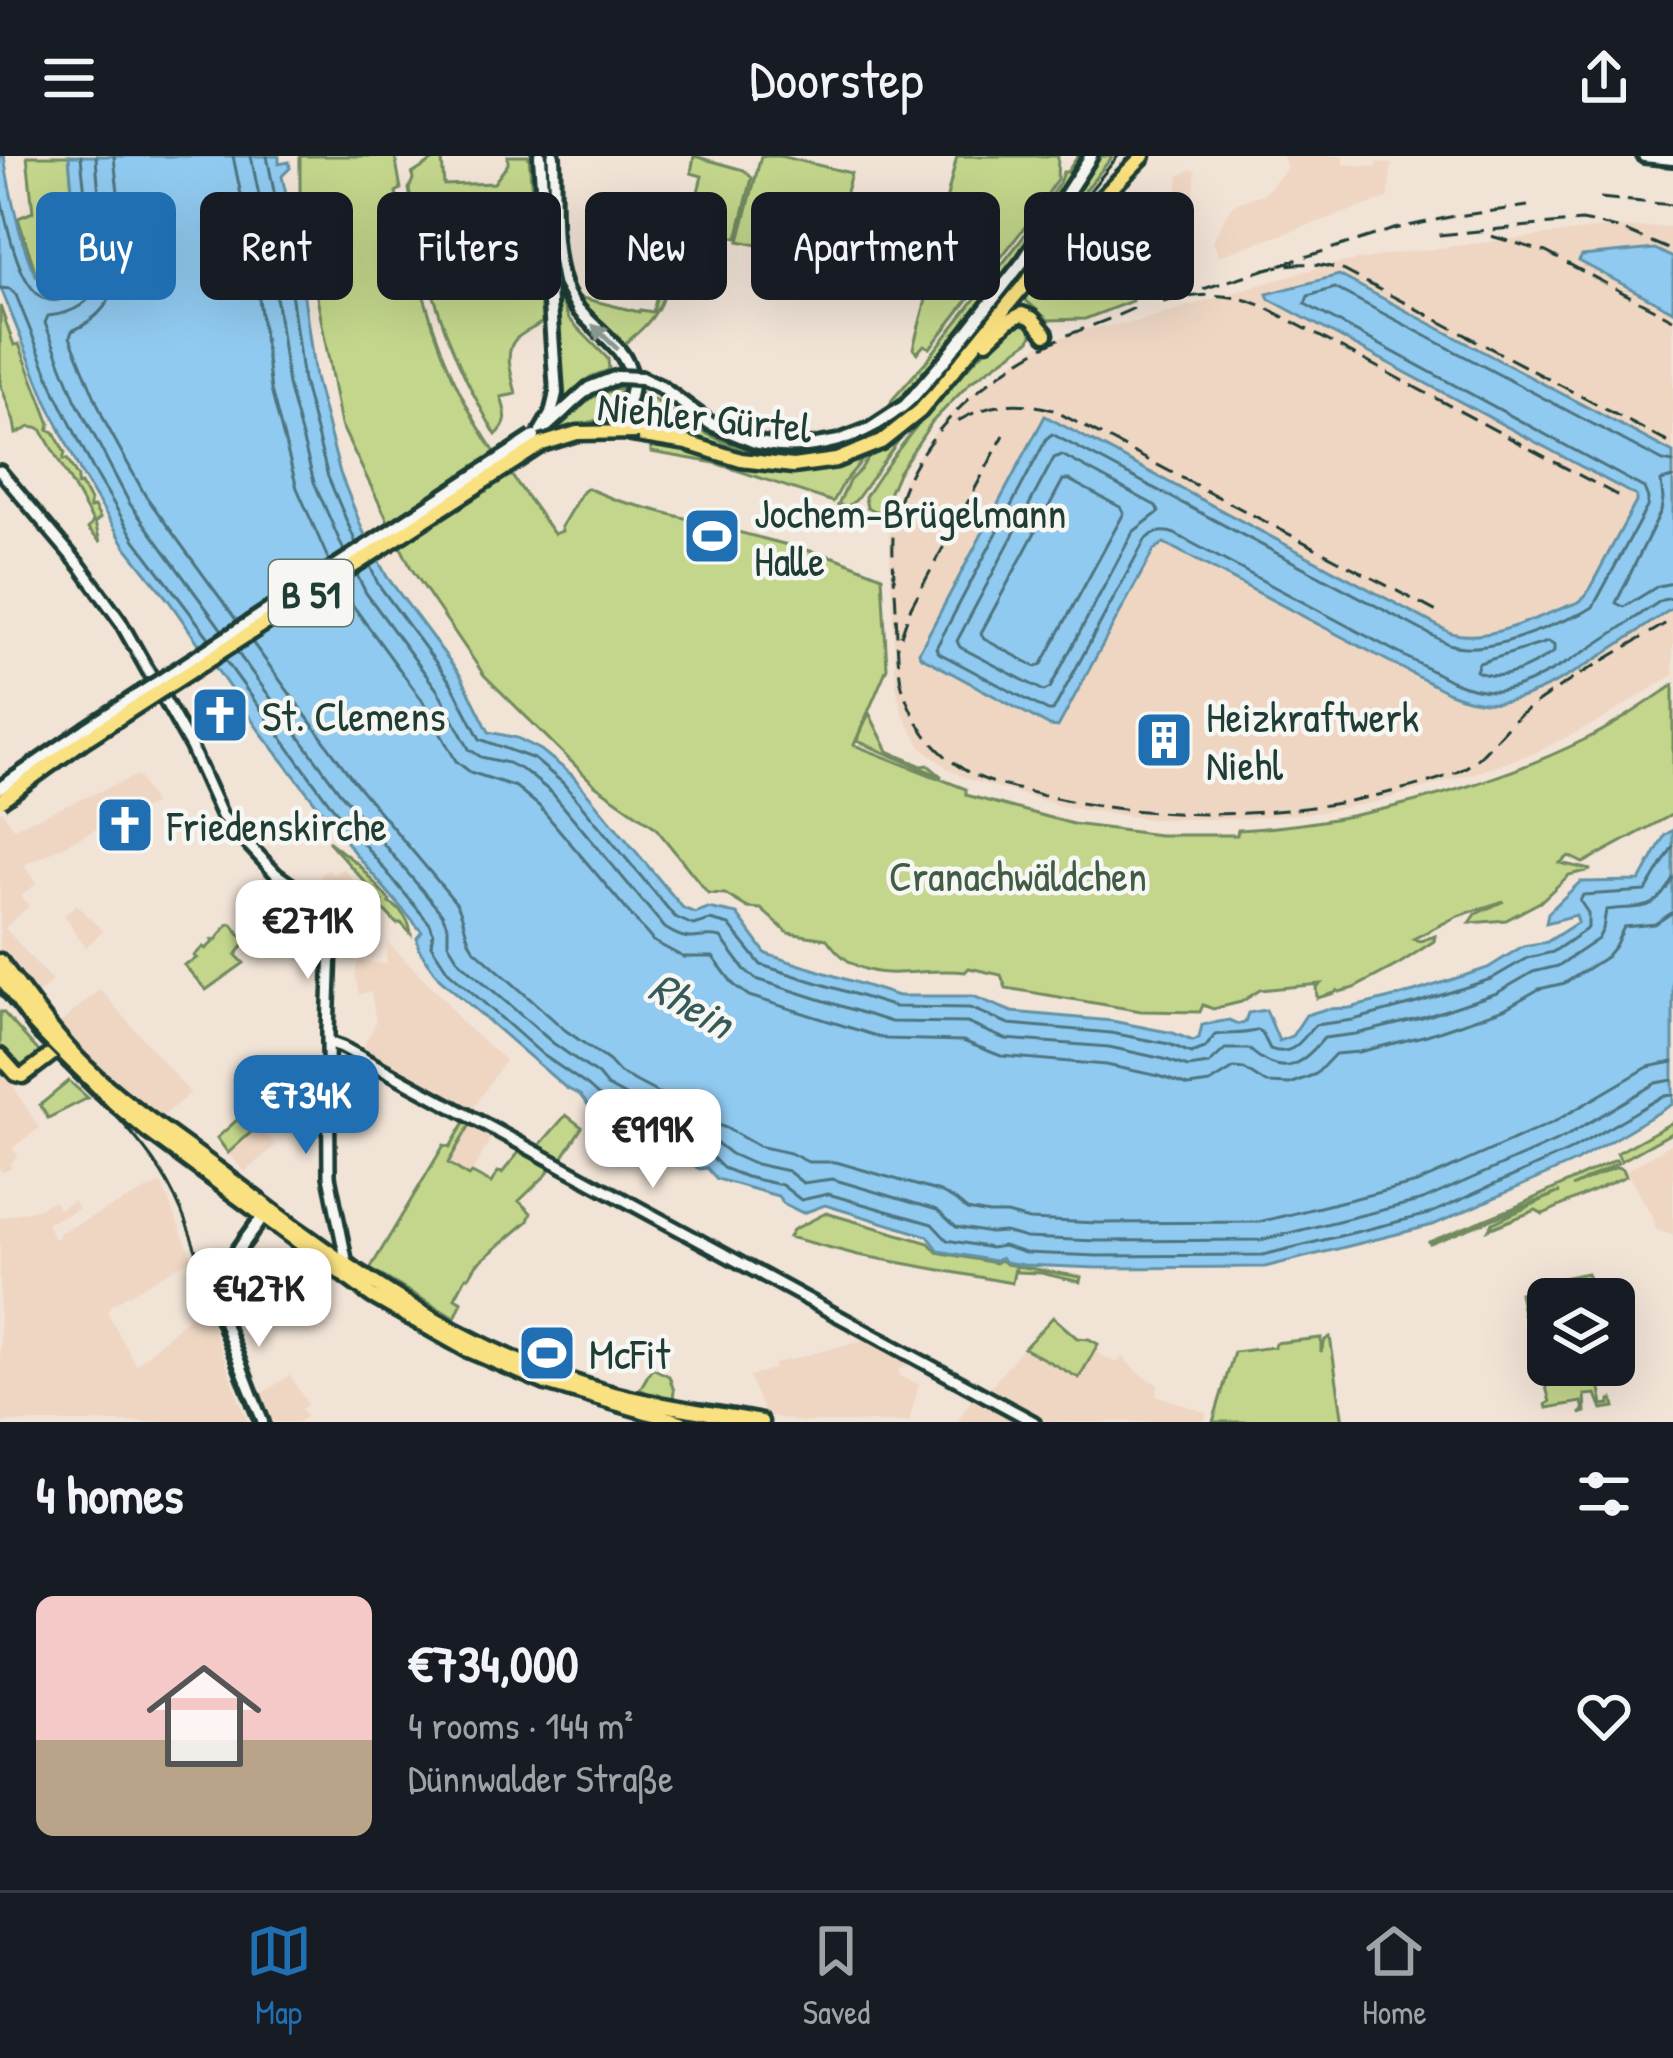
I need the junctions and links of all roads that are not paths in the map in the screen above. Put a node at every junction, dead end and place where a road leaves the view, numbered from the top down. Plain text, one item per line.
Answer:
1 (540, 156) edge
2 (553, 156) edge
3 (1090, 156) edge
4 (1142, 156) edge
5 (1645, 156) edge
6 (1673, 159) edge
7 (1046, 334) dead end
8 (951, 375) junction
9 (543, 429) junction
10 (596, 432) junction
11 (647, 434) junction
12 (882, 440) junction
13 (0, 471) edge
14 (0, 788) edge
15 (0, 803) edge
16 (0, 962) edge
17 (0, 976) edge
18 (3, 995) edge
19 (33, 1008) junction
20 (328, 1042) junction
21 (57, 1043) junction
22 (0, 1056) edge
23 (244, 1203) junction
24 (265, 1212) junction
25 (250, 1234) junction
26 (352, 1277) junction
27 (380, 1289) junction
28 (262, 1422) edge
29 (678, 1422) edge
30 (761, 1422) edge
31 (1034, 1422) edge

1 - 9 main road
10 -> 2 main road
3 - 9 main road, Niehler Gürtel, bridge
4 - 8 main road, Niehler Gürtel
4 - 12 main road, Niehler Gürtel
5 - 6 main road
7 - 8 main road
8 - 12 main road, Niehler Gürtel
9 - 14 main road, B 51, bridge
10 - 11 main road, B 51, bridge
10 - 15 main road, B 51, bridge
11 - 12 main road, Niehler Gürtel
11 - 15 main road, Niehler Gürtel / B 51, bridge
13 - 20 street
16 - 19 main road
17 - 18 main road
18 - 19 main road
18 - 21 main road
19 - 21 main road
20 - 26 street
20 - 31 street
21 - 22 main road
21 - 23 main road
21 - 24 main road
23 - 24 main road
23 - 25 main road
24 - 25 main road
24 - 26 main road
25 - 28 main road
26 - 27 main road
26 - 27 main road
26 - 29 main road
27 - 30 main road

